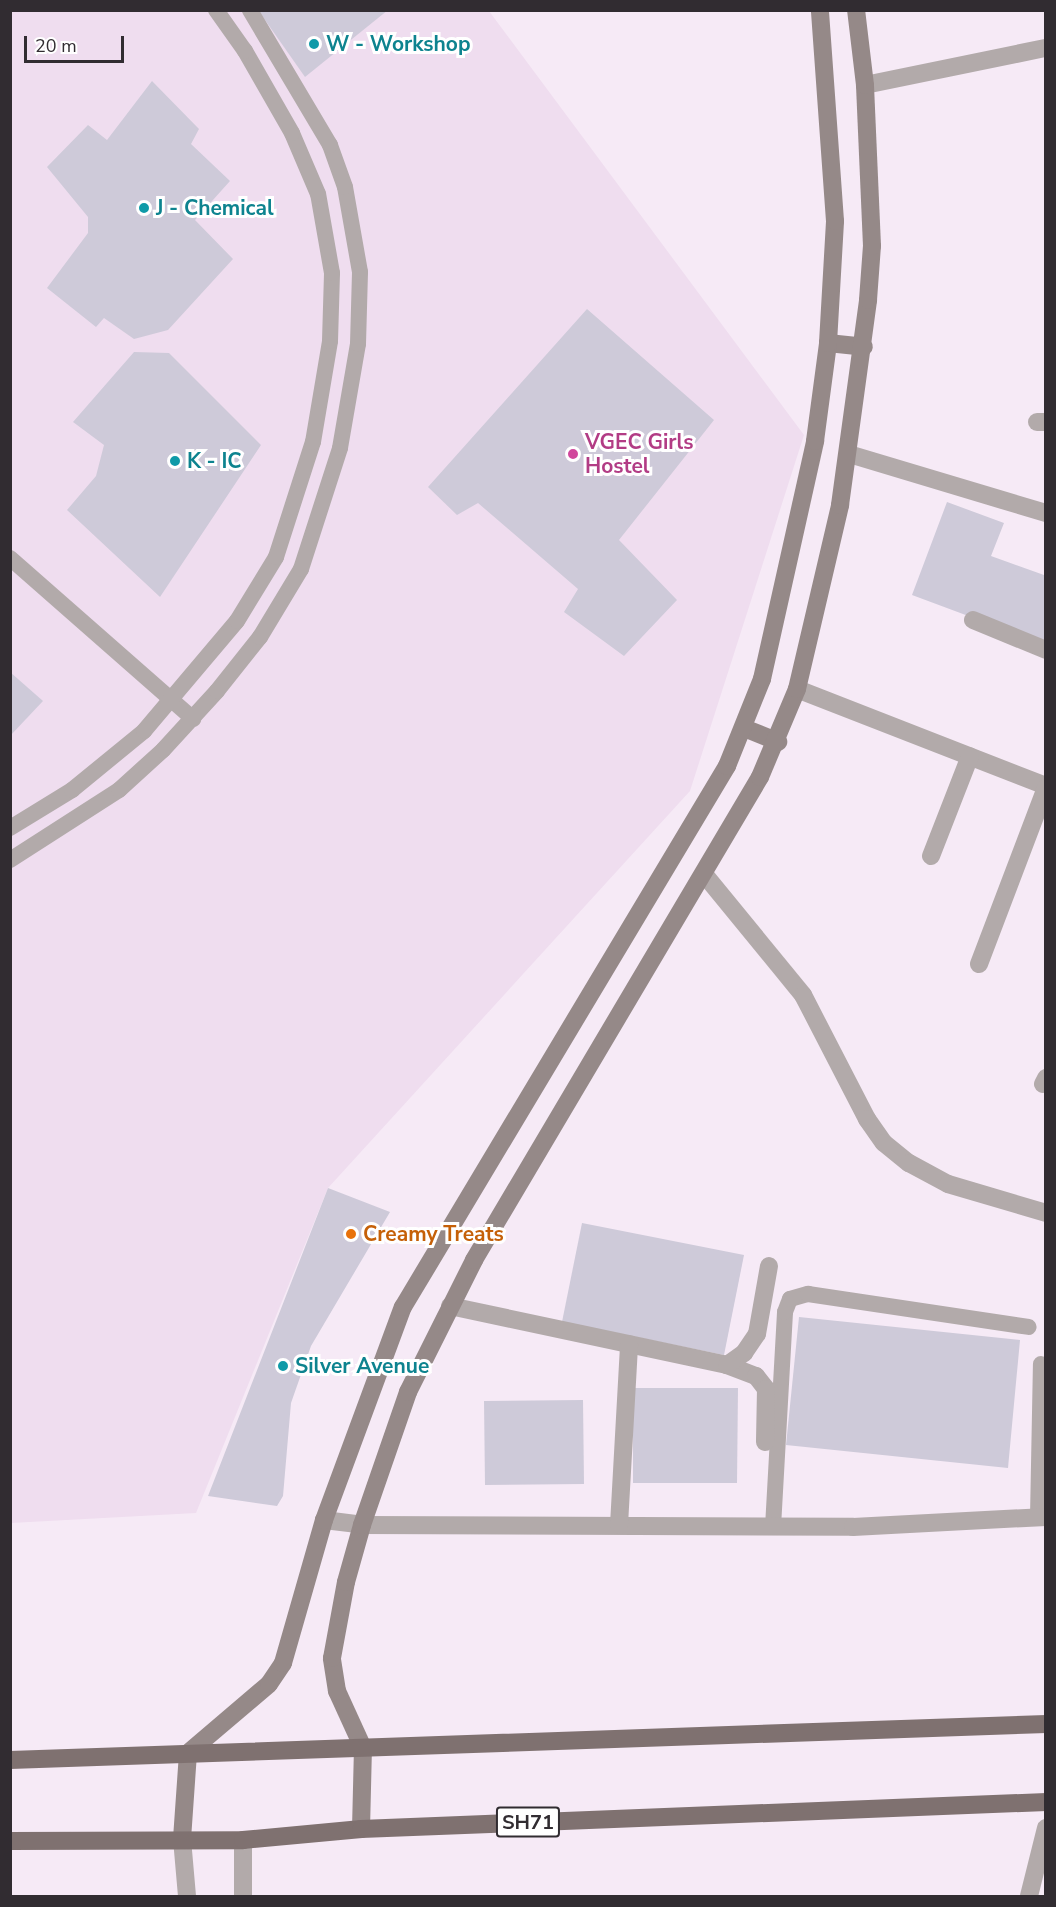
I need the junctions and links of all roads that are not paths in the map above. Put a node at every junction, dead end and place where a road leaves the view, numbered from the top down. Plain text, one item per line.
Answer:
1 (216, 10) edge
2 (250, 10) edge
3 (820, 10) edge
4 (856, 10) edge
5 (1046, 48) edge
6 (865, 85) junction
7 (828, 342) junction
8 (864, 347) junction
9 (322, 392) junction
10 (350, 396) junction
11 (849, 454) junction
12 (1046, 513) edge
13 (10, 558) edge
14 (973, 620) dead end
15 (1046, 650) edge
16 (797, 689) junction
17 (172, 701) junction
18 (193, 719) junction
19 (744, 728) junction
20 (778, 742) junction
21 (970, 756) junction
22 (1046, 787) edge
23 (10, 828) edge
24 (931, 856) dead end
25 (10, 860) edge
26 (704, 874) junction
27 (979, 964) dead end
28 (1046, 1213) edge
29 (769, 1266) dead end
30 (450, 1306) junction
31 (1029, 1327) dead end
32 (629, 1344) junction
33 (1041, 1364) dead end
34 (727, 1365) junction
35 (765, 1442) dead end
36 (1042, 1517) edge
37 (324, 1520) junction
38 (362, 1525) junction
39 (619, 1525) junction
40 (773, 1527) junction
41 (1046, 1724) edge
42 (363, 1748) junction
43 (188, 1753) junction
44 (10, 1760) edge
45 (1046, 1802) edge
46 (1046, 1828) edge
47 (361, 1829) junction
48 (182, 1839) junction
49 (243, 1840) junction
50 (10, 1841) edge
51 (187, 1896) edge
52 (243, 1896) edge
53 (1029, 1896) edge

1 - 9 lane
2 - 10 lane
3 - 7 main road
4 - 6 main road
5 - 6 street
6 - 8 main road
7 - 8 main road
7 - 19 main road
8 - 11 main road
9 - 10 lane
9 - 17 lane
10 - 18 lane
11 - 12 street
11 - 16 main road
13 - 17 lane
14 - 15 street
16 - 20 main road
16 - 21 street
17 - 18 lane
17 - 23 lane
18 - 25 lane
19 - 20 main road
19 - 37 main road
20 - 26 main road
21 - 22 street
21 - 24 street
22 - 27 street
26 - 28 street
26 - 30 main road
29 - 34 street
30 - 32 street
30 - 38 main road
31 - 40 lane
32 - 34 street
32 - 39 street
33 - 36 lane
34 - 35 street
36 - 40 street
37 - 38 street
37 - 43 main road
38 - 39 street
38 - 42 main road
39 - 40 street
41 - 42 main road
42 - 43 main road
42 - 47 main road
43 - 44 main road
43 - 48 main road
45 - 47 main road, SH71
46 - 53 street
47 - 49 main road, SH71
48 - 49 main road, SH71
48 - 50 main road, SH71
48 - 51 street
49 - 52 street

